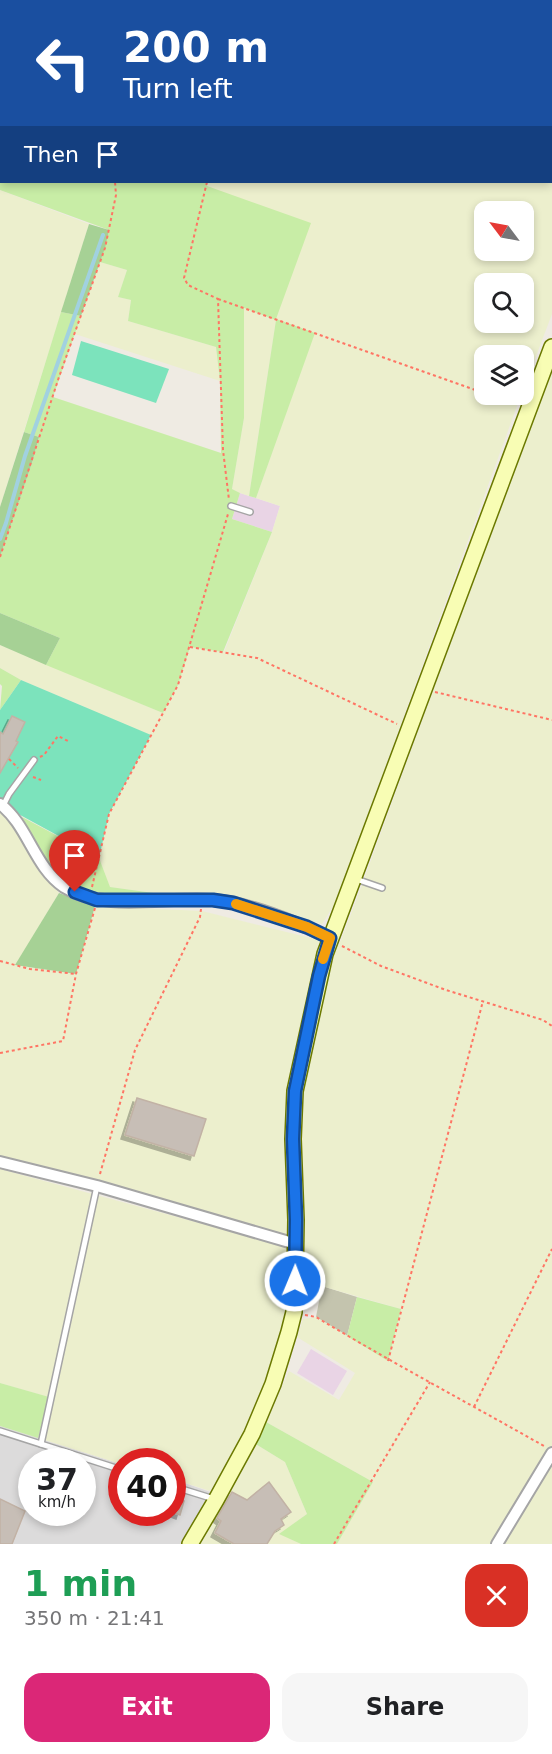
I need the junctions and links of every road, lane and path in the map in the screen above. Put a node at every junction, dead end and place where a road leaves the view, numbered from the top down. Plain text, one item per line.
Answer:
1 (115, 183) edge
2 (207, 183) edge
3 (218, 298) junction
4 (552, 347) edge
5 (474, 389) edge
6 (521, 405) edge
7 (529, 408) junction
8 (231, 506) junction
9 (250, 512) dead end
10 (0, 557) edge
11 (190, 647) junction
12 (425, 689) junction
13 (552, 720) edge
14 (409, 730) junction
15 (68, 741) dead end
16 (34, 760) joint
17 (1, 805) edge
18 (354, 878) junction
19 (382, 888) dead end
20 (93, 899) junction
21 (203, 900) junction
22 (330, 938) junction
23 (0, 961) edge
24 (76, 974) junction
25 (483, 1001) junction
26 (552, 1026) edge
27 (0, 1053) edge
28 (0, 1162) edge
29 (97, 1186) junction
30 (296, 1244) junction
31 (552, 1249) edge
32 (294, 1312) junction
33 (388, 1361) junction
34 (430, 1382) junction
35 (474, 1407) junction
36 (0, 1431) edge
37 (40, 1444) junction
38 (552, 1452) edge
39 (108, 1466) edge
40 (186, 1490) edge
41 (216, 1500) junction
42 (190, 1544) edge
43 (334, 1544) edge
44 (496, 1544) edge

1 - 10 path
2 - 3 path
3 - 5 path
3 - 8 path
4 - 7 street
6 - 7 path
7 - 12 street
8 - 9 lane
8 - 11 path
11 - 14 path
11 - 20 path
12 - 13 path
12 - 14 street
14 - 18 street
15 - 16 path
16 - 17 lane
17 - 20 street
18 - 19 lane
18 - 22 street
20 - 21 street
20 - 24 path
21 - 22 street
21 - 29 path
22 - 25 path
22 - 30 street
23 - 24 path
24 - 27 path
25 - 26 path
25 - 33 path
28 - 29 street
29 - 30 street
29 - 37 lane
30 - 32 street
31 - 35 path
32 - 33 path
32 - 41 street
33 - 34 path
34 - 35 path
34 - 43 path
35 - 38 path
36 - 37 lane
37 - 39 lane
38 - 44 street
40 - 41 lane
41 - 42 street

